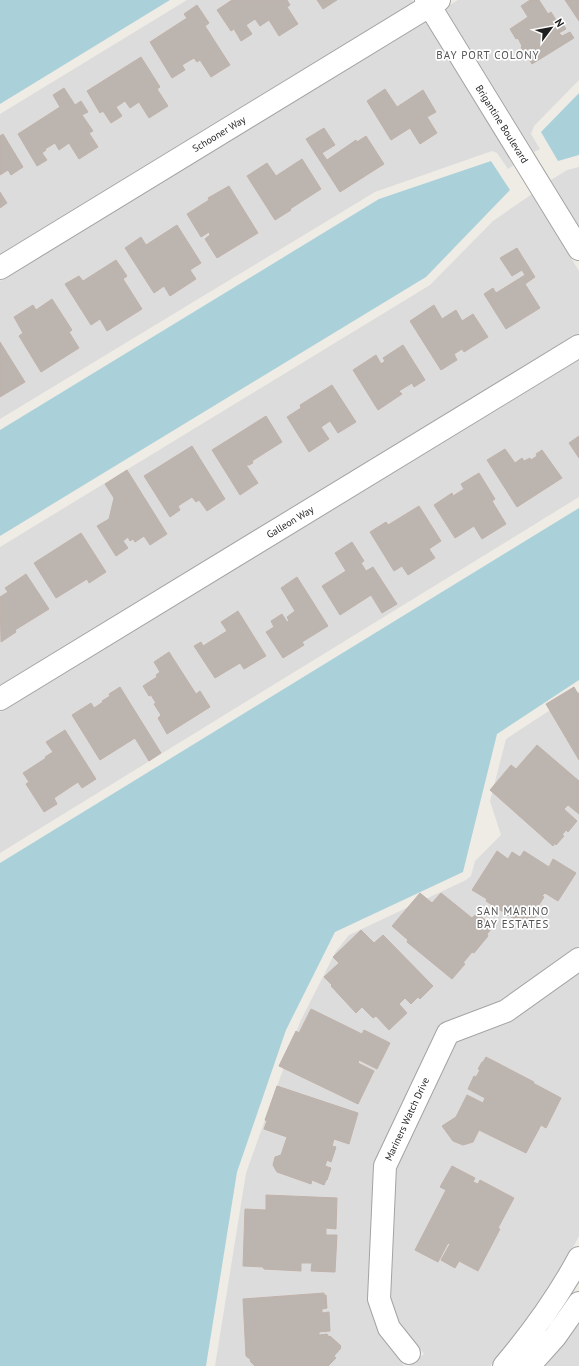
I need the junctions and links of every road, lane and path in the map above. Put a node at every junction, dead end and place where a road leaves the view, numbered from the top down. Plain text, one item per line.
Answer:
1 (431, 2) edge
2 (579, 249) edge
3 (0, 268) edge
4 (579, 346) edge
5 (0, 699) edge
6 (579, 959) edge
7 (579, 1258) edge
8 (579, 1304) edge
9 (409, 1353) dead end
10 (504, 1366) edge
11 (529, 1366) edge

1 - 2 street, Brigantine Boulevard
1 - 3 street, Schooner Way
4 - 5 street, Galleon Way
6 - 9 street, Mariners Watch Drive
7 - 10 street
8 - 11 street

